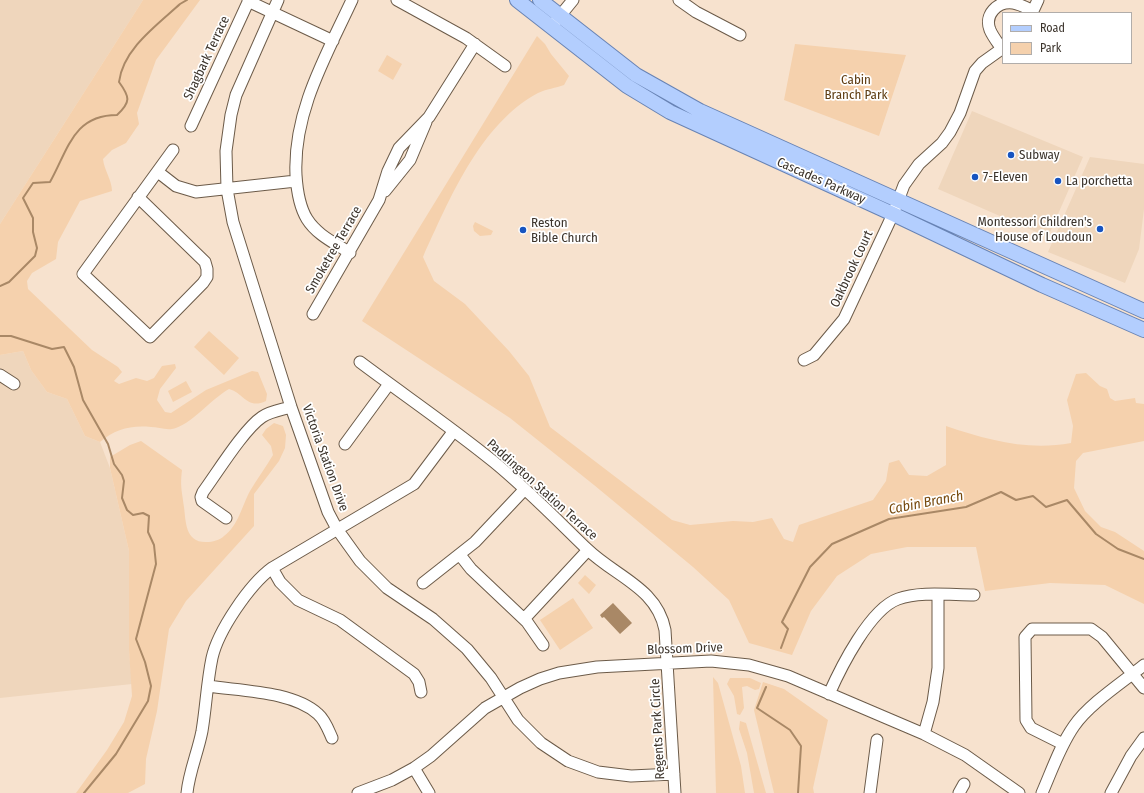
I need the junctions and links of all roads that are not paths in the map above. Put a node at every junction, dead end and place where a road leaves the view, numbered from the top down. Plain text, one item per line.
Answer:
1 (278, 0) edge
2 (352, 0) edge
3 (397, 0) edge
4 (517, 0) edge
5 (540, 0) edge
6 (573, 0) edge
7 (679, 0) edge
8 (1038, 0) edge
9 (249, 1) edge
10 (273, 12) junction
11 (1033, 12) edge
12 (560, 16) junction
13 (551, 27) junction
14 (740, 35) dead end
15 (333, 41) junction
16 (474, 44) junction
17 (1002, 47) edge
18 (1002, 49) edge
19 (505, 66) dead end
20 (430, 117) junction
21 (191, 126) dead end
22 (173, 150) dead end
23 (158, 172) junction
24 (296, 181) junction
25 (227, 189) junction
26 (138, 197) junction
27 (379, 200) junction
28 (898, 200) junction
29 (893, 214) junction
30 (350, 253) junction
31 (1144, 311) edge
32 (313, 314) dead end
33 (1144, 330) edge
34 (804, 360) dead end
35 (360, 362) dead end
36 (0, 375) edge
37 (14, 384) dead end
38 (390, 384) junction
39 (291, 407) junction
40 (453, 432) junction
41 (345, 444) dead end
42 (524, 490) junction
43 (226, 518) dead end
44 (337, 529) junction
45 (588, 550) junction
46 (460, 555) junction
47 (272, 568) junction
48 (423, 583) dead end
49 (938, 595) junction
50 (974, 595) dead end
51 (524, 619) junction
52 (543, 645) dead end
53 (668, 663) junction
54 (1144, 665) edge
55 (1133, 674) junction
56 (208, 686) junction
57 (1144, 688) edge
58 (421, 692) dead end
59 (829, 694) junction
60 (503, 697) junction
61 (924, 734) junction
62 (332, 738) dead end
63 (1144, 738) edge
64 (877, 740) dead end
65 (1063, 744) junction
66 (414, 768) junction
67 (674, 774) junction
68 (187, 793) edge
69 (358, 793) edge
70 (429, 793) edge
71 (675, 793) edge
72 (870, 793) edge
73 (1019, 793) edge
74 (1042, 793) edge
75 (1111, 793) edge

1 - 10 street, Victoria Station Drive
2 - 15 street
3 - 16 street
4 - 13 main road, Cascades Parkway
5 - 12 main road, Cascades Parkway
6 - 12 street
7 - 14 street
8 - 11 street
9 - 10 street, Shagbark Terrace
9 - 21 street, Shagbark Terrace
10 - 15 street, Shagbark Terrace
10 - 25 street, Victoria Station Drive
11 - 17 street
12 - 13 street
12 - 28 main road, Cascades Parkway
13 - 29 main road, Cascades Parkway
15 - 24 street
16 - 19 street
16 - 20 street, Smoketree Terrace
18 - 28 street, Oakbrook Court
20 - 27 street, Smoketree Terrace
20 - 27 street, Smoketree Terrace
22 - 23 street
23 - 25 street
23 - 26 street
24 - 25 street
24 - 30 street
25 - 39 street, Victoria Station Drive
26 - 26 street
27 - 30 street, Smoketree Terrace
28 - 29 street, Oakbrook Court
28 - 31 main road, Cascades Parkway
29 - 33 main road, Cascades Parkway
29 - 34 street, Oakbrook Court
30 - 32 street, Smoketree Terrace
35 - 38 street, Paddington Station Terrace
36 - 37 street
38 - 40 street, Paddington Station Terrace
38 - 41 street
39 - 43 street
39 - 44 street, Victoria Station Drive
40 - 42 street, Paddington Station Terrace
40 - 44 street
42 - 45 street, Paddington Station Terrace
42 - 46 street
44 - 47 street
44 - 60 street, Victoria Station Drive
45 - 51 street
45 - 53 street, Paddington Station Terrace
46 - 48 street
46 - 51 street
47 - 56 street
47 - 58 street
49 - 50 street
49 - 59 street
49 - 61 street
51 - 52 street
53 - 59 street, Blossom Drive
53 - 60 street, Blossom Drive
53 - 67 street, Regents Park Circle
54 - 55 street
55 - 57 street
55 - 65 street
55 - 65 street
56 - 62 street
56 - 68 street
59 - 61 street, Blossom Drive
60 - 66 street, Blossom Drive
60 - 67 street, Victoria Station Drive
61 - 73 street, Blossom Drive
63 - 75 street
64 - 72 street
65 - 74 street
66 - 69 street, Blossom Drive
66 - 70 street
67 - 71 street, Regents Park Circle

